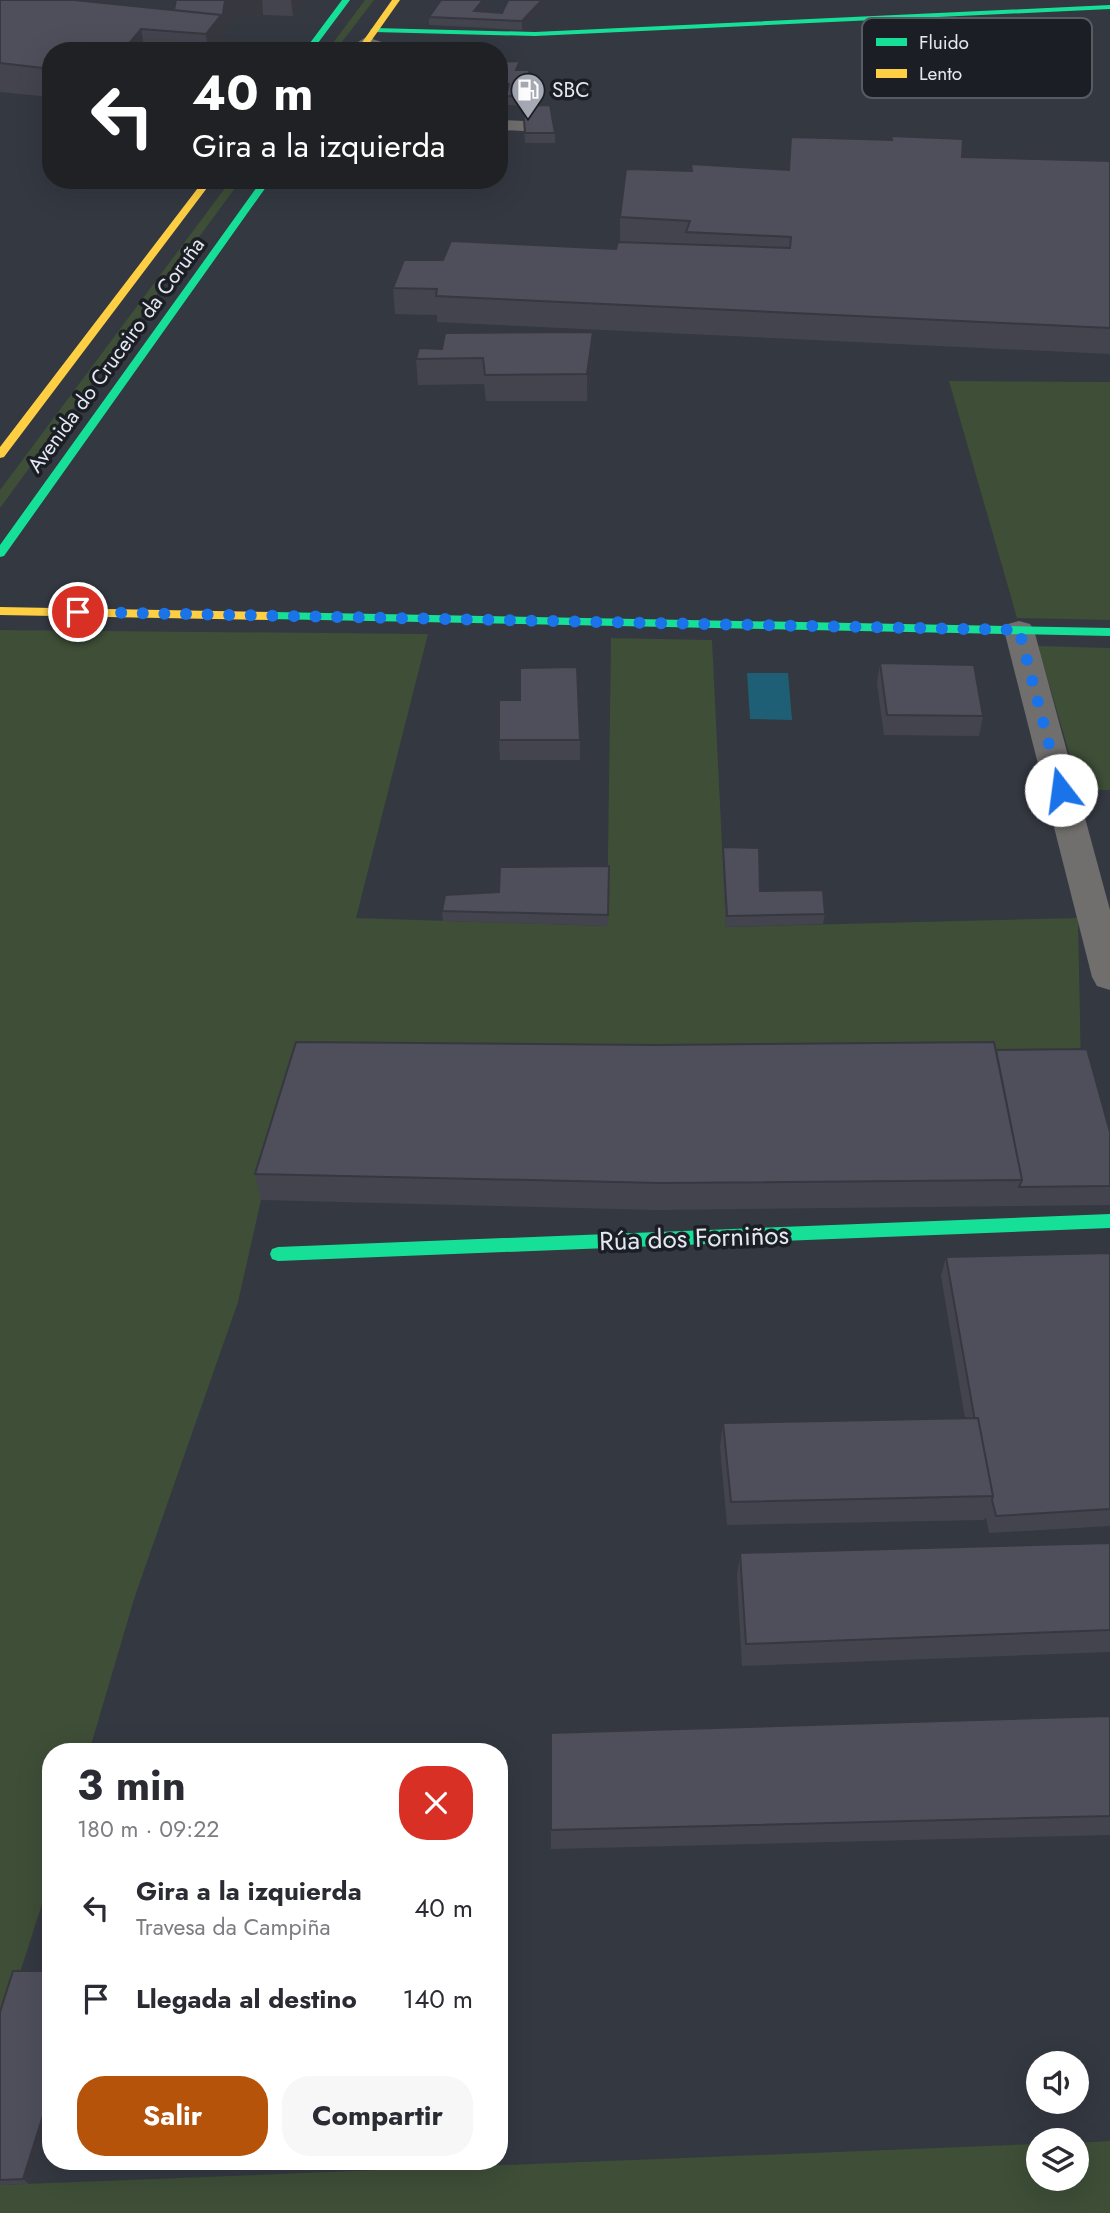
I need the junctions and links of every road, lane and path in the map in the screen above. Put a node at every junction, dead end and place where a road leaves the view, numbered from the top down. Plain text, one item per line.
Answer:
1 (346, 0) edge
2 (396, 0) edge
3 (1110, 7) edge
4 (876, 18) edge
5 (862, 19) edge
6 (367, 41) edge
7 (315, 42) edge
8 (508, 125) edge
9 (524, 126) edge
10 (202, 189) edge
11 (261, 189) edge
12 (0, 455) edge
13 (0, 553) edge
14 (0, 611) edge
15 (1019, 630) junction
16 (1110, 632) edge
17 (1110, 977) edge
18 (1110, 1222) edge
19 (278, 1254) dead end

1 - 7 street
2 - 6 street
3 - 4 street
5 - 6 street
8 - 9 lane
10 - 12 street, Avenida do Cruceiro da Coruña
11 - 13 street, Avenida do Cruceiro da Coruña
14 - 15 street
15 - 16 street
15 - 17 street
18 - 19 street, Rúa dos Forniños

